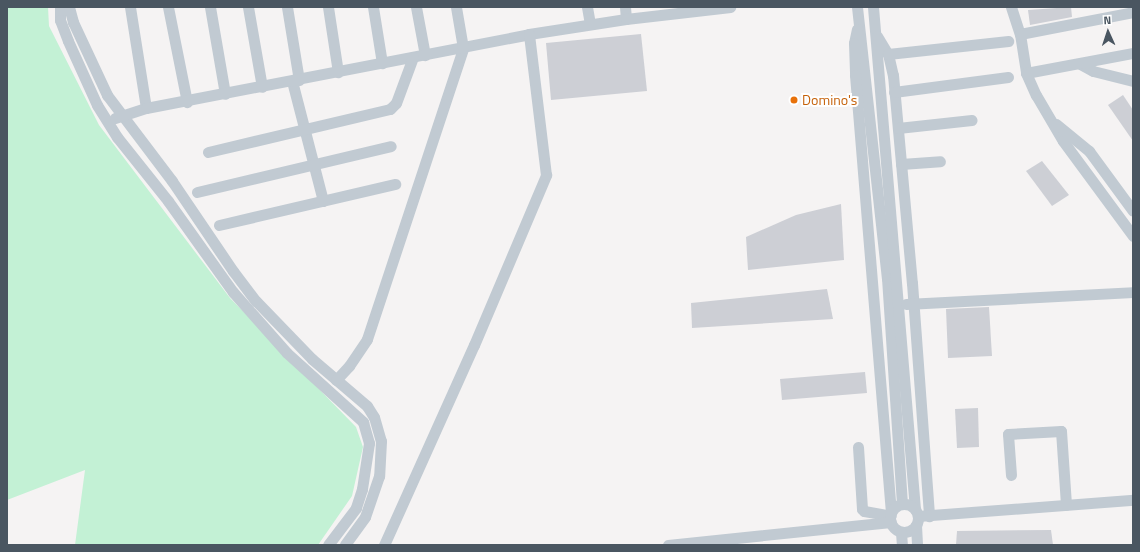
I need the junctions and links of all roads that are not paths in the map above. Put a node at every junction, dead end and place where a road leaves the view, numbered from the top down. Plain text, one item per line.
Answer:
1 (60, 7) edge
2 (69, 7) edge
3 (130, 7) edge
4 (168, 7) edge
5 (210, 7) edge
6 (248, 7) edge
7 (287, 7) edge
8 (328, 7) edge
9 (373, 7) edge
10 (416, 7) edge
11 (456, 7) edge
12 (587, 7) edge
13 (625, 7) edge
14 (730, 7) edge
15 (857, 7) edge
16 (873, 7) edge
17 (1011, 7) edge
18 (1133, 12) edge
19 (626, 19) junction
20 (859, 21) junction
21 (590, 24) junction
22 (876, 33) junction
23 (528, 34) junction
24 (1020, 34) junction
25 (1008, 41) dead end
26 (463, 48) junction
27 (1133, 53) edge
28 (888, 54) junction
29 (424, 55) junction
30 (413, 57) junction
31 (382, 63) junction
32 (1080, 64) junction
33 (338, 72) junction
34 (1026, 73) junction
35 (1008, 77) dead end
36 (296, 80) junction
37 (1133, 81) edge
38 (262, 87) junction
39 (894, 92) junction
40 (225, 94) junction
41 (187, 102) junction
42 (146, 108) junction
43 (120, 116) junction
44 (972, 120) dead end
45 (1052, 121) junction
46 (106, 122) junction
47 (898, 128) junction
48 (304, 129) junction
49 (391, 146) dead end
50 (208, 152) dead end
51 (940, 162) dead end
52 (901, 164) junction
53 (314, 165) junction
54 (395, 184) dead end
55 (197, 192) dead end
56 (323, 201) junction
57 (1133, 211) edge
58 (219, 225) dead end
59 (1133, 236) edge
60 (1133, 292) edge
61 (914, 303) junction
62 (900, 305) junction
63 (336, 380) junction
64 (858, 447) dead end
65 (1011, 475) dead end
66 (1133, 500) edge
67 (902, 504) junction
68 (1066, 505) junction
69 (920, 516) junction
70 (891, 517) junction
71 (900, 532) junction
72 (328, 545) edge
73 (345, 545) edge
74 (384, 545) edge
75 (668, 545) edge
76 (902, 545) edge
77 (917, 545) edge

1 - 46 street
2 - 43 street
3 - 42 street
4 - 41 street
5 - 40 street
6 - 38 street
7 - 36 street
8 - 33 street
9 - 31 street
10 - 29 street
11 - 26 street
12 - 21 street
13 - 19 street
14 - 19 street
15 - 20 street
16 - 22 street
17 - 24 street
18 - 24 street
19 - 21 street
20 - 67 street
20 - 70 street
21 - 23 street
22 - 28 street
22 - 62 street
23 - 26 street
23 - 74 street
24 - 34 street
25 - 28 street
26 - 29 street
26 - 63 street
27 - 32 street
28 - 39 street
29 - 30 street
30 - 31 street
30 - 48 street
31 - 33 street
32 - 34 street
32 - 37 street
33 - 36 street
34 - 45 street
35 - 39 street
36 - 38 street
36 - 48 street
38 - 40 street
39 - 47 street
40 - 41 street
41 - 42 street
42 - 43 street
43 - 46 street
43 - 63 street
44 - 47 street
45 - 57 street
45 - 59 street
46 - 72 street
47 - 52 street
48 - 50 street
48 - 53 street
49 - 53 street
51 - 52 street
52 - 61 street
53 - 55 street
53 - 56 street
54 - 56 street
56 - 58 street
60 - 61 street
61 - 62 street
61 - 69 street
62 - 69 street
63 - 73 street
64 - 70 street
65 - 68 street
66 - 68 street
67 - 69 street
67 - 70 street
68 - 69 street
69 - 71 street
69 - 77 street
70 - 71 street
70 - 75 street
71 - 76 street

